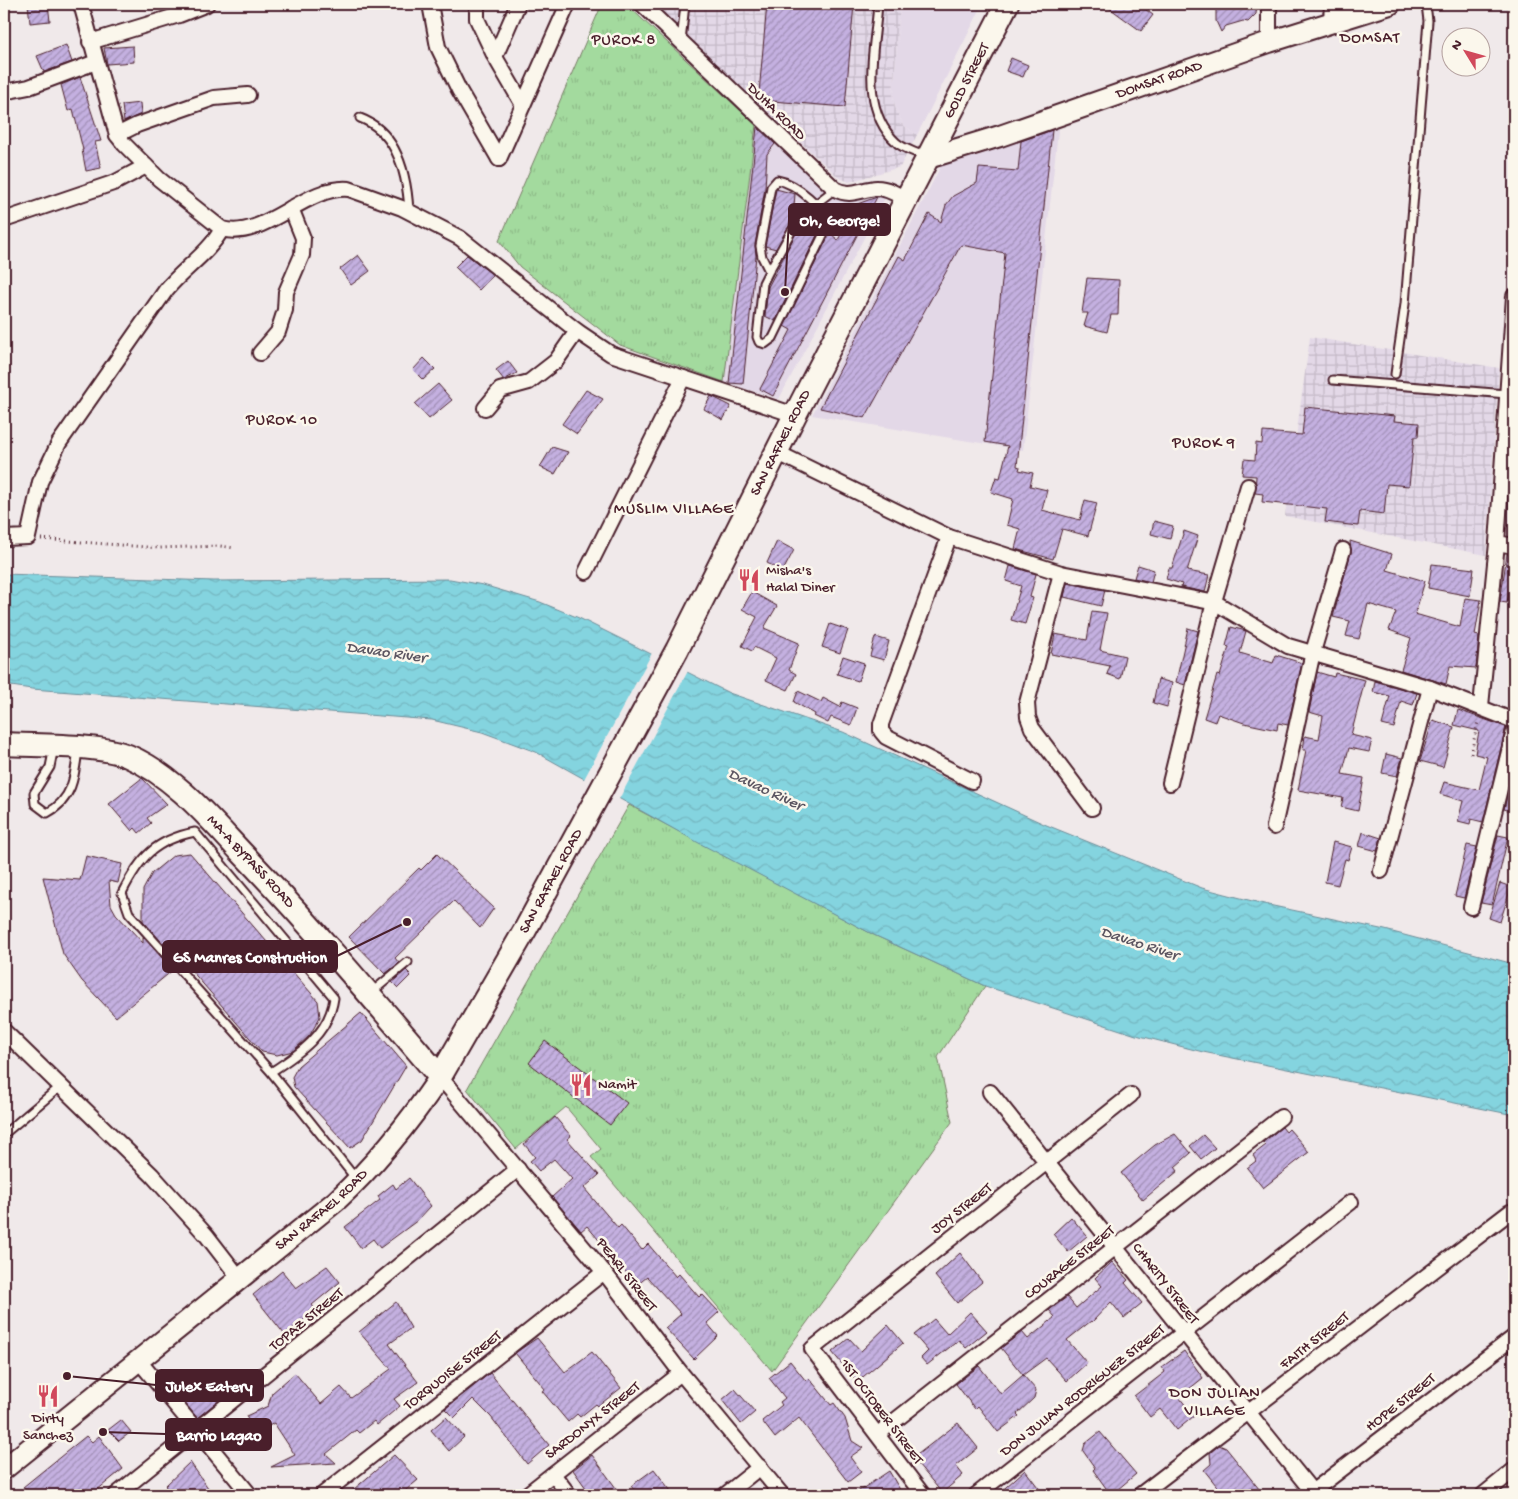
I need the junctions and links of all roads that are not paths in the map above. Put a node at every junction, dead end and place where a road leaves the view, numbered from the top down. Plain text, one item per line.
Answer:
1 (80, 4) edge
2 (207, 4) edge
3 (430, 4) edge
4 (477, 4) edge
5 (518, 4) edge
6 (568, 4) edge
7 (642, 4) edge
8 (685, 4) edge
9 (878, 4) edge
10 (1007, 4) edge
11 (1269, 4) edge
12 (1390, 4) edge
13 (1426, 4) edge
14 (1331, 13) edge
15 (90, 42) junction
16 (681, 42) junction
17 (1269, 42) junction
18 (495, 57) junction
19 (96, 62) junction
20 (4, 92) edge
21 (248, 95) dead end
22 (524, 105) junction
23 (360, 118) dead end
24 (118, 135) junction
25 (928, 158) junction
26 (146, 166) junction
27 (834, 189) junction
28 (907, 200) junction
29 (815, 204) junction
30 (291, 208) junction
31 (409, 211) junction
32 (4, 220) edge
33 (222, 229) junction
34 (769, 271) junction
35 (1514, 296) edge
36 (577, 331) junction
37 (260, 353) dead end
38 (1395, 374) dead end
39 (683, 378) junction
40 (1334, 380) dead end
41 (1507, 394) junction
42 (485, 408) dead end
43 (795, 415) junction
44 (776, 452) junction
45 (1508, 485) edge
46 (1248, 486) dead end
47 (949, 537) junction
48 (4, 538) edge
49 (1497, 543) junction
50 (1514, 546) edge
51 (1343, 550) dead end
52 (586, 572) dead end
53 (1061, 572) junction
54 (1216, 603) junction
55 (1313, 652) junction
56 (1430, 688) junction
57 (1481, 706) junction
58 (1514, 721) edge
59 (1514, 731) edge
60 (4, 744) edge
61 (54, 747) junction
62 (78, 748) junction
63 (972, 781) dead end
64 (1170, 783) dead end
65 (1092, 808) dead end
66 (1274, 828) dead end
67 (1381, 871) dead end
68 (1472, 906) dead end
69 (408, 962) dead end
70 (369, 994) junction
71 (4, 1031) edge
72 (271, 1072) junction
73 (440, 1077) junction
74 (61, 1086) junction
75 (990, 1092) dead end
76 (1131, 1095) dead end
77 (1281, 1117) dead end
78 (4, 1134) edge
79 (1047, 1162) junction
80 (518, 1168) junction
81 (358, 1181) junction
82 (1351, 1202) dead end
83 (1510, 1212) dead end
84 (1116, 1248) junction
85 (604, 1272) junction
86 (241, 1280) junction
87 (1183, 1334) junction
88 (1514, 1337) edge
89 (812, 1349) joint
90 (139, 1361) junction
91 (681, 1373) junction
92 (1247, 1413) junction
93 (197, 1430) junction
94 (878, 1434) junction
95 (760, 1468) junction
96 (4, 1469) edge
97 (1514, 1470) edge
98 (553, 1474) junction
99 (1312, 1494) edge
100 (116, 1495) edge
101 (250, 1495) edge
102 (322, 1495) edge
103 (526, 1495) edge
104 (569, 1495) edge
105 (725, 1495) edge
106 (782, 1495) edge
107 (923, 1495) edge
108 (976, 1495) edge
109 (1140, 1495) edge
110 (1483, 1495) edge

1 - 15 street
2 - 15 street
3 - 22 street
4 - 18 street
5 - 18 street
6 - 22 street
7 - 16 street, DUHA ROAD
8 - 16 lane
9 - 25 lane
10 - 25 main road, GOLD STREET
11 - 17 street
12 - 14 main road, DOMSAT ROAD
13 - 38 lane
14 - 17 main road, DOMSAT ROAD
15 - 19 street
16 - 27 street, DUHA ROAD
17 - 25 main road, DOMSAT ROAD
18 - 22 street
19 - 20 street
19 - 24 street
21 - 24 street
23 - 31 lane
24 - 26 street
25 - 28 main road, SAN RAFAEL ROAD
26 - 32 street
26 - 33 street
27 - 28 street
27 - 29 lane
28 - 43 main road, SAN RAFAEL ROAD
29 - 34 lane
29 - 34 lane
29 - 34 lane
30 - 31 street
30 - 33 street
30 - 37 street
31 - 36 street
33 - 48 street
35 - 41 street
36 - 39 street
36 - 42 street
39 - 43 street
39 - 52 street
40 - 41 lane
41 - 45 street
43 - 44 main road, SAN RAFAEL ROAD
44 - 47 street
44 - 73 main road, SAN RAFAEL ROAD
45 - 49 street
46 - 54 street
47 - 53 street
47 - 63 street
49 - 50 street
49 - 57 street
51 - 55 street
53 - 54 street
53 - 65 street
54 - 55 street
54 - 64 street
55 - 56 street
55 - 66 street
56 - 57 street
56 - 67 street
57 - 58 street
59 - 68 street
60 - 61 main road, MA-A BYPASS ROAD
61 - 62 main road, MA-A BYPASS ROAD
61 - 62 lane
62 - 70 main road, MA-A BYPASS ROAD
69 - 70 lane
70 - 73 main road, MA-A BYPASS ROAD
71 - 74 street
72 - 72 lane
72 - 81 lane
73 - 80 street, PEARL STREET
73 - 81 main road, SAN RAFAEL ROAD
74 - 78 lane
74 - 86 street
75 - 79 street, CHARITY STREET
76 - 79 street, JOY STREET
77 - 84 street, COURAGE STREET
79 - 84 street, CHARITY STREET
79 - 89 street, JOY STREET
80 - 85 street, PEARL STREET
80 - 93 street, TOPAZ STREET
81 - 86 main road, SAN RAFAEL ROAD
82 - 87 street, DON JULIAN RODRIGUEZ STREET
83 - 92 street, FAITH STREET
84 - 87 street, CHARITY STREET
84 - 94 street, COURAGE STREET
85 - 91 street, PEARL STREET
85 - 102 street, TORQUOISE STREET
86 - 90 main road, SAN RAFAEL ROAD
87 - 92 street, CHARITY STREET
87 - 108 street, DON JULIAN RODRIGUEZ STREET
88 - 99 street, HOPE STREET
89 - 94 street, 1ST OCTOBER STREET
90 - 93 street
90 - 96 main road, SAN RAFAEL ROAD
91 - 95 street, PEARL STREET
91 - 98 street, SARDONYX STREET
92 - 99 street, CHARITY STREET
92 - 109 street, FAITH STREET
93 - 100 street, TOPAZ STREET
93 - 101 street
94 - 107 street, 1ST OCTOBER STREET
95 - 105 street
95 - 106 street, PEARL STREET
97 - 110 street
98 - 103 street, SARDONYX STREET
98 - 104 street

